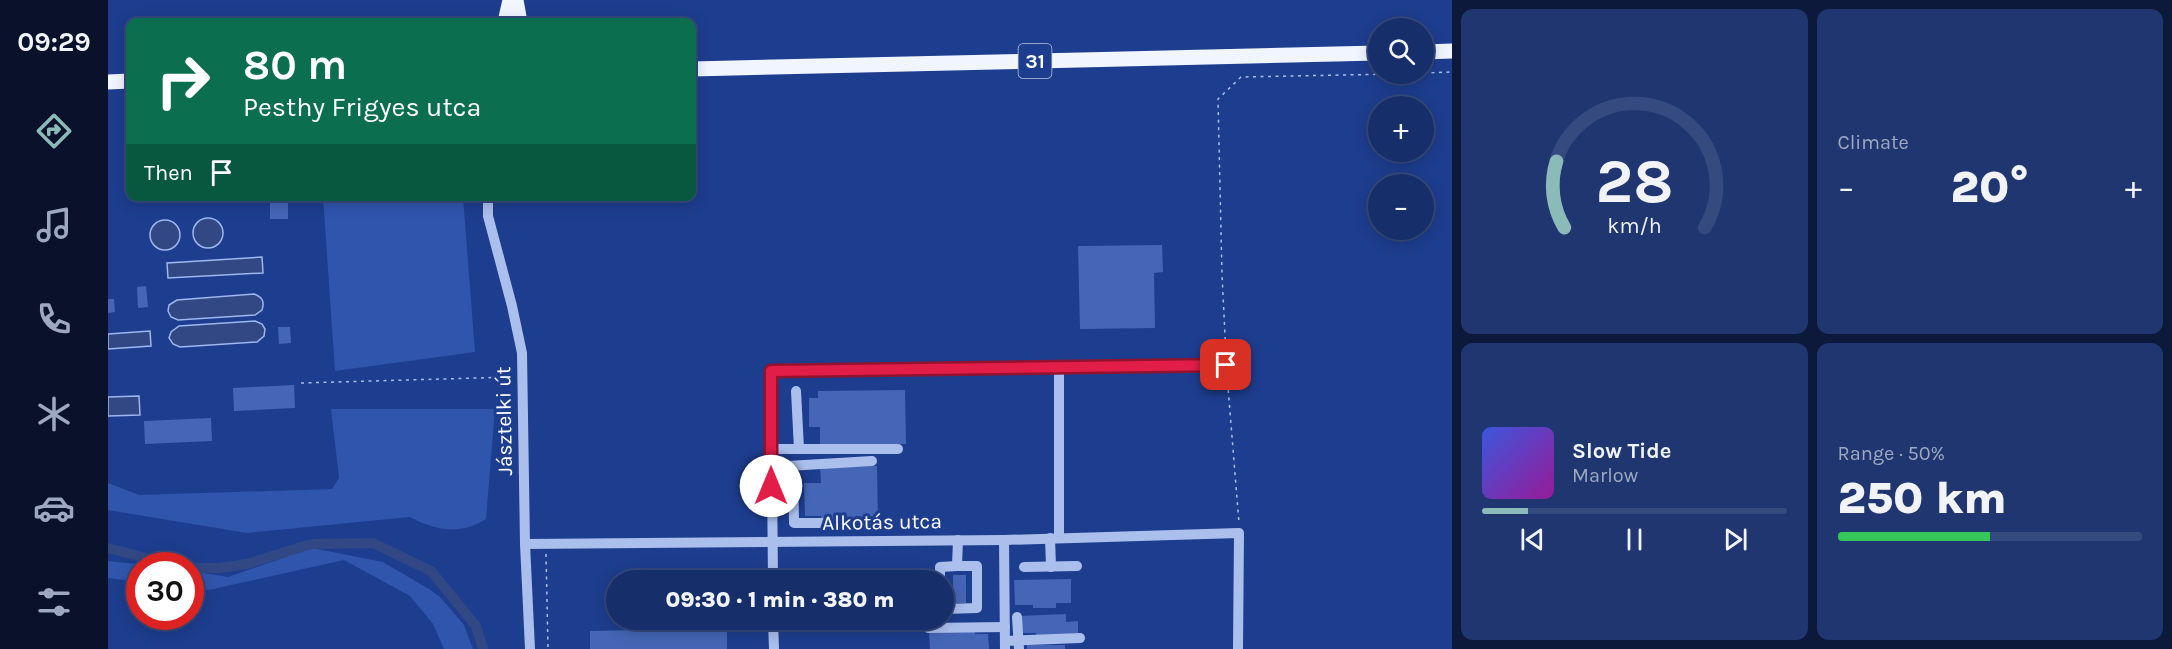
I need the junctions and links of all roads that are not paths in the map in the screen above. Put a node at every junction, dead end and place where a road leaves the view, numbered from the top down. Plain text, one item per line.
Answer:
1 (510, 0) edge
2 (516, 0) edge
3 (505, 18) edge
4 (519, 18) edge
5 (1452, 51) edge
6 (1434, 52) edge
7 (1368, 53) edge
8 (696, 69) edge
9 (126, 81) edge
10 (108, 82) edge
11 (488, 201) edge
12 (1226, 365) road end
13 (1059, 367) junction
14 (796, 391) dead end
15 (771, 449) junction
16 (799, 449) junction
17 (898, 449) dead end
18 (872, 461) dead end
19 (793, 466) junction
20 (771, 467) junction
21 (874, 523) dead end
22 (1055, 538) junction
23 (957, 540) junction
24 (1004, 540) junction
25 (772, 542) junction
26 (525, 544) junction
27 (957, 566) junction
28 (1077, 566) dead end
29 (1024, 567) dead end
30 (1051, 567) junction
31 (773, 570) edge
32 (940, 570) edge
33 (954, 609) edge
34 (1017, 617) dead end
35 (1005, 627) junction
36 (954, 628) edge
37 (773, 630) edge
38 (1080, 638) dead end
39 (1005, 645) edge
40 (1019, 645) edge
41 (530, 649) edge
42 (774, 649) edge
43 (1238, 649) edge

1 - 3 main road
2 - 4 main road
5 - 6 main road
7 - 8 main road, 31
9 - 10 main road
11 - 26 street, Jásztelki út
12 - 13 street
13 - 15 street
13 - 22 street
14 - 16 street
15 - 16 street
15 - 20 street
16 - 17 street
18 - 19 street
19 - 20 street
19 - 21 street
20 - 25 street
22 - 24 street, Alkotás utca
22 - 30 street
22 - 43 street, Alkotás utca
23 - 24 street, Alkotás utca
23 - 25 street, Alkotás utca
23 - 27 street
24 - 35 street
25 - 26 street, Alkotás utca
25 - 31 street
26 - 41 street, Jásztelki út
27 - 32 street
27 - 33 street
28 - 30 street
29 - 30 street
34 - 40 street
35 - 36 street
35 - 39 street
37 - 42 street
38 - 40 street
39 - 40 street

